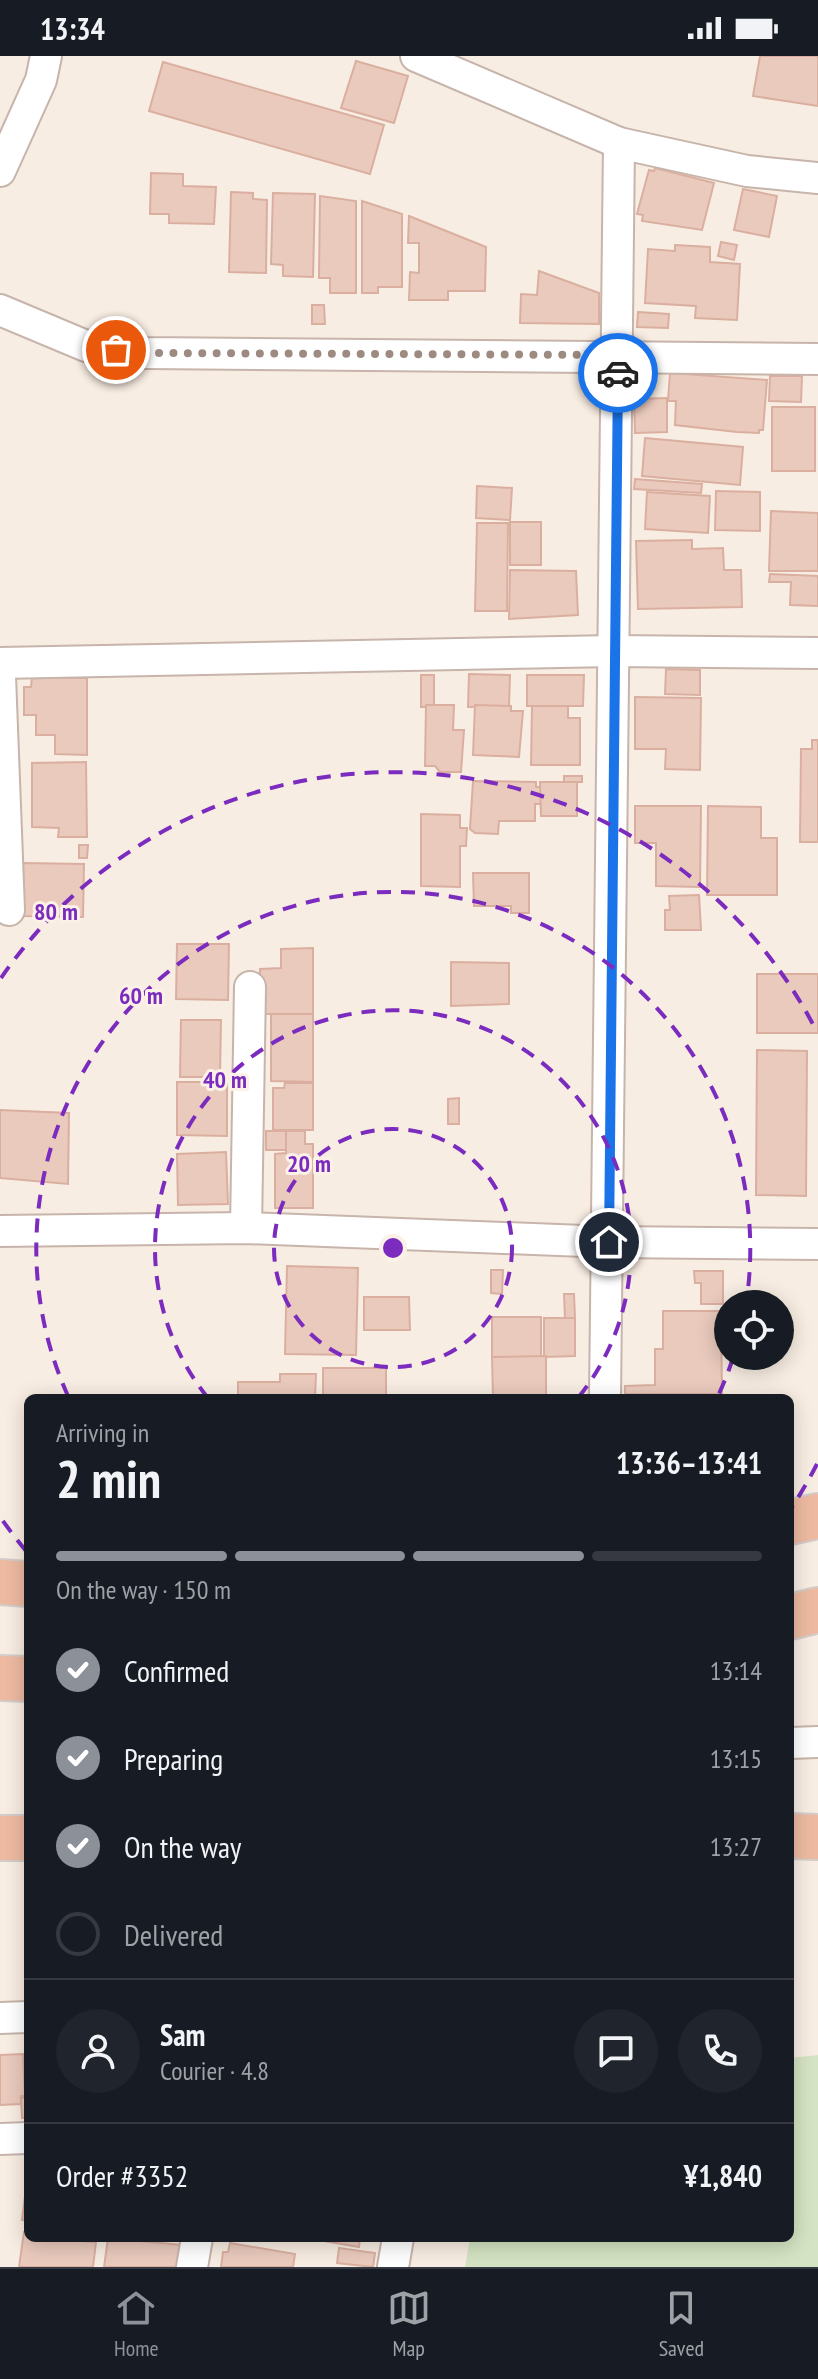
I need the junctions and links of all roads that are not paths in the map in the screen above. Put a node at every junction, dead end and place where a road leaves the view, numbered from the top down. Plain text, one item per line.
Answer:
1 (46, 56) edge
2 (416, 56) edge
3 (619, 143) junction
4 (0, 171) edge
5 (818, 178) edge
6 (0, 310) edge
7 (618, 355) junction
8 (818, 359) edge
9 (613, 651) junction
10 (818, 653) edge
11 (0, 663) edge
12 (0, 676) edge
13 (9, 910) dead end
14 (250, 987) dead end
15 (246, 1228) junction
16 (0, 1231) edge
17 (609, 1242) junction
18 (818, 1244) edge
19 (605, 1394) edge
20 (818, 1516) edge
21 (794, 1521) edge
22 (0, 1582) edge
23 (24, 1584) edge
24 (818, 1610) edge
25 (794, 1616) edge
26 (0, 1678) edge
27 (24, 1679) edge
28 (818, 1742) edge
29 (794, 1743) edge
30 (794, 1836) edge
31 (818, 1837) edge
32 (0, 1838) edge
33 (24, 1838) edge
34 (24, 2017) edge
35 (0, 2018) edge
36 (24, 2138) edge
37 (0, 2139) edge
38 (196, 2242) edge
39 (397, 2242) edge
40 (192, 2267) edge
41 (393, 2267) edge

1 - 4 street
2 - 3 street
3 - 5 street
3 - 7 street
6 - 7 street
7 - 8 street
7 - 9 street
9 - 10 street
9 - 11 street
9 - 17 street
12 - 13 street
14 - 15 street
15 - 16 street
15 - 17 street
17 - 18 street
17 - 19 street
20 - 21 highway
22 - 23 highway
24 - 25 highway
26 - 27 highway
28 - 29 street
30 - 31 highway
32 - 33 highway
34 - 35 street
36 - 37 street
38 - 40 street
39 - 41 street

